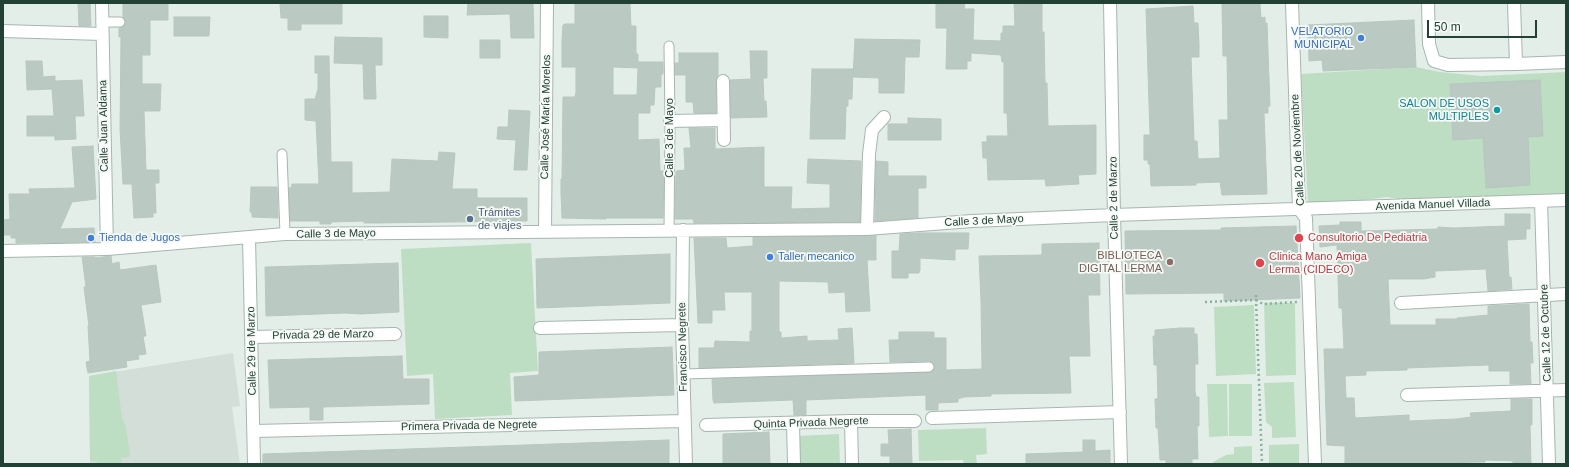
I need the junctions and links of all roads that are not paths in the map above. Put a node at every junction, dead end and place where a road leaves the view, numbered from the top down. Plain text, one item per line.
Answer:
1 (102, 3) edge
2 (547, 3) edge
3 (1110, 3) edge
4 (1292, 3) edge
5 (1428, 3) edge
6 (1514, 3) edge
7 (120, 22) dead end
8 (101, 28) junction
9 (3, 31) edge
10 (669, 46) dead end
11 (1566, 62) edge
12 (1516, 64) junction
13 (723, 81) dead end
14 (884, 117) dead end
15 (670, 120) junction
16 (724, 120) junction
17 (724, 140) dead end
18 (282, 154) dead end
19 (1566, 200) edge
20 (1541, 201) junction
21 (1299, 209) junction
22 (1114, 215) junction
23 (867, 229) junction
24 (683, 230) junction
25 (669, 231) junction
26 (545, 232) junction
27 (285, 234) junction
28 (249, 238) junction
29 (107, 250) junction
30 (3, 251) edge
31 (1544, 294) junction
32 (1566, 294) edge
33 (1401, 302) dead end
34 (682, 326) junction
35 (540, 328) dead end
36 (395, 334) dead end
37 (252, 337) junction
38 (930, 366) dead end
39 (684, 374) junction
40 (1566, 390) edge
41 (1547, 391) junction
42 (1407, 395) dead end
43 (1120, 412) junction
44 (932, 418) dead end
45 (684, 421) junction
46 (851, 421) junction
47 (915, 421) dead end
48 (793, 424) junction
49 (706, 425) dead end
50 (254, 431) junction
51 (254, 464) edge
52 (686, 464) edge
53 (794, 464) edge
54 (852, 464) edge
55 (1121, 464) edge
56 (1315, 464) edge
57 (1549, 464) edge

1 - 8 street, Calle Juan Aldama
2 - 26 street, Calle José María Morelos
3 - 22 street, Calle 2 de Marzo
4 - 21 street, Calle 20 de Noviembre
5 - 12 street
6 - 12 street
7 - 8 lane
8 - 9 street
8 - 29 street, Calle Juan Aldama
10 - 15 lane, Calle 3 de Mayo
11 - 12 street
13 - 16 street
14 - 23 street
15 - 16 street
15 - 25 lane, Calle 3 de Mayo
16 - 17 street
18 - 27 lane
19 - 20 street, Avenida Manuel Villada
20 - 21 street, Avenida Manuel Villada
20 - 31 street, Calle 12 de Octubre
21 - 22 street, Calle 3 de Mayo
21 - 56 street, Calle 20 de Noviembre
22 - 23 street, Calle 3 de Mayo
22 - 43 street, Calle 2 de Marzo
23 - 24 street, Calle 3 de Mayo
24 - 25 street, Calle 3 de Mayo
24 - 34 street, Francisco Negrete
25 - 26 street, Calle 3 de Mayo
26 - 27 street, Calle 3 de Mayo
27 - 28 street, Calle 3 de Mayo
28 - 29 street, Calle 3 de Mayo
28 - 37 street, Calle 29 de Marzo
29 - 30 street, Calle 3 de Mayo
31 - 32 street
31 - 33 street
31 - 41 street, Calle 12 de Octubre
34 - 35 street
34 - 39 street, Francisco Negrete
36 - 37 street, Privada 29 de Marzo
37 - 50 street, Calle 29 de Marzo
38 - 39 lane
39 - 45 street, Francisco Negrete
40 - 41 street
41 - 42 street
41 - 57 street, Calle 12 de Octubre
43 - 44 street
43 - 55 street, Calle 2 de Marzo
45 - 50 street, Primera Privada de Negrete
45 - 52 street, Francisco Negrete
46 - 47 street, Quinta Privada Negrete
46 - 48 street, Quinta Privada Negrete
46 - 54 street
48 - 49 street, Quinta Privada Negrete
48 - 53 street
50 - 51 street, Calle 29 de Marzo

